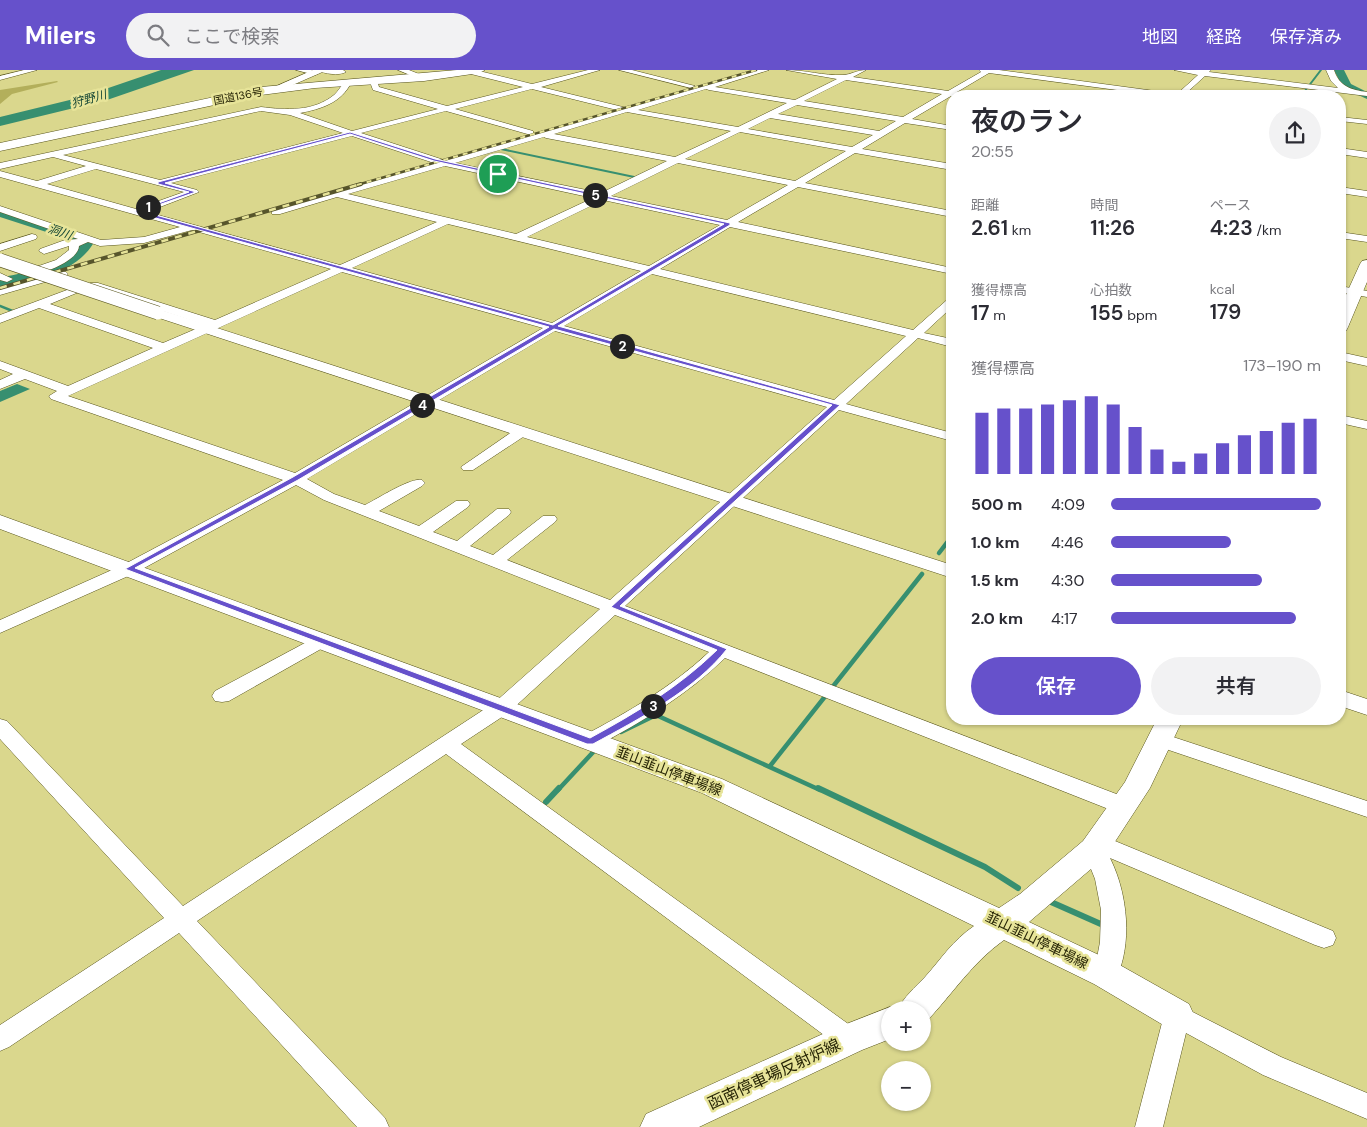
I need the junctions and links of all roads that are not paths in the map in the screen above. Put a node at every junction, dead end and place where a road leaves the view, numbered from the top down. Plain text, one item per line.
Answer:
1 (300, 70) edge
2 (402, 70) edge
3 (596, 70) edge
4 (624, 70) edge
5 (765, 70) edge
6 (790, 70) edge
7 (862, 70) edge
8 (983, 70) edge
9 (988, 70) edge
10 (1178, 70) edge
11 (1330, 70) edge
12 (28, 71) edge
13 (319, 71) edge
14 (475, 71) edge
15 (1206, 72) edge
16 (446, 73) edge
17 (0, 78) edge
18 (345, 78) junction
19 (424, 78) junction
20 (845, 78) junction
21 (374, 82) junction
22 (532, 86) junction
23 (692, 86) dead end
24 (275, 88) junction
25 (703, 88) junction
26 (954, 90) edge
27 (1134, 90) edge
28 (1185, 90) edge
29 (1336, 90) edge
30 (1346, 91) edge
31 (1351, 92) junction
32 (946, 93) edge
33 (244, 94) junction
34 (1367, 94) edge
35 (946, 95) edge
36 (1367, 100) edge
37 (796, 102) junction
38 (446, 108) junction
39 (261, 109) junction
40 (626, 110) junction
41 (291, 113) junction
42 (769, 115) junction
43 (905, 120) junction
44 (1346, 120) edge
45 (1367, 122) edge
46 (946, 127) edge
47 (740, 129) junction
48 (530, 132) dead end
49 (350, 133) junction
50 (543, 134) junction
51 (881, 134) junction
52 (0, 147) edge
53 (855, 150) junction
54 (1346, 152) edge
55 (53, 155) junction
56 (1367, 155) edge
57 (677, 160) junction
58 (445, 163) junction
59 (0, 166) edge
60 (97, 166) junction
61 (946, 166) edge
62 (0, 174) edge
63 (160, 183) junction
64 (38, 184) junction
65 (797, 184) junction
66 (1346, 191) edge
67 (336, 194) junction
68 (1367, 194) edge
69 (603, 197) junction
70 (0, 209) edge
71 (136, 212) junction
72 (276, 212) dead end
73 (946, 213) edge
74 (447, 222) junction
75 (728, 224) junction
76 (193, 227) junction
77 (1346, 236) edge
78 (32, 237) dead end
79 (517, 238) junction
80 (1367, 240) edge
81 (81, 241) junction
82 (0, 248) edge
83 (44, 251) dead end
84 (0, 254) edge
85 (0, 260) edge
86 (1367, 264) edge
87 (344, 268) junction
88 (648, 270) junction
89 (946, 270) edge
90 (44, 274) junction
91 (2, 279) edge
92 (75, 290) junction
93 (1354, 291) edge
94 (0, 292) edge
95 (39, 304) junction
96 (946, 306) edge
97 (1346, 312) edge
98 (0, 319) edge
99 (180, 320) junction
100 (212, 327) junction
101 (553, 327) junction
102 (915, 334) junction
103 (946, 342) edge
104 (165, 348) junction
105 (1346, 357) edge
106 (1367, 362) edge
107 (0, 365) edge
108 (24, 374) junction
109 (0, 385) edge
110 (68, 390) junction
111 (428, 401) junction
112 (837, 405) junction
113 (1346, 420) edge
114 (1367, 425) edge
115 (521, 432) junction
116 (946, 435) edge
117 (468, 467) dead end
118 (296, 479) junction
119 (417, 483) dead end
120 (732, 502) junction
121 (462, 504) dead end
122 (365, 510) junction
123 (503, 512) dead end
124 (549, 519) dead end
125 (0, 522) edge
126 (422, 532) junction
127 (459, 547) junction
128 (495, 561) junction
129 (128, 569) junction
130 (946, 570) edge
131 (615, 607) junction
132 (0, 627) edge
133 (322, 641) junction
134 (723, 649) junction
135 (222, 696) dead end
136 (1346, 700) edge
137 (1367, 707) edge
138 (502, 708) junction
139 (0, 726) edge
140 (1166, 729) edge
141 (590, 741) junction
142 (447, 744) junction
143 (1124, 806) junction
144 (1367, 809) edge
145 (1096, 846) junction
146 (182, 920) junction
147 (1002, 923) junction
148 (1324, 938) dead end
149 (1106, 974) junction
150 (925, 1001) edge
151 (1177, 1015) junction
152 (881, 1026) edge
153 (0, 1039) edge
154 (848, 1039) junction
155 (1367, 1106) edge
156 (375, 1127) edge
157 (659, 1127) edge
158 (1149, 1127) edge

1 - 13 street
2 - 19 street
3 - 22 street
4 - 23 street
5 - 25 street
6 - 20 street
7 - 20 street
8 - 9 street
9 - 26 street
9 - 27 street
10 - 15 street
11 - 31 street
12 - 17 street
13 - 18 street
13 - 24 main road
14 - 16 highway, 国道136号
14 - 22 street
15 - 28 street
15 - 29 street
16 - 19 highway, 国道136号
18 - 21 highway, 国道136号
18 - 24 highway, 国道136号
18 - 41 street
19 - 21 highway, 国道136号
20 - 32 street
20 - 37 street
21 - 38 street
22 - 38 street
22 - 40 street
24 - 33 highway, 国道136号
25 - 37 street
25 - 40 street
30 - 31 street
31 - 34 street
31 - 36 street
33 - 39 street
33 - 52 highway, 国道136号
35 - 43 street
37 - 42 street
37 - 43 street
38 - 48 street
38 - 49 street
39 - 41 street
39 - 55 street
40 - 47 street
40 - 50 street
41 - 49 street
42 - 47 street
42 - 51 street
43 - 46 street
43 - 51 street
44 - 45 street
47 - 53 street
47 - 57 street
49 - 58 street
49 - 63 street
50 - 57 street
50 - 58 street
51 - 53 street
53 - 61 street
53 - 65 street
54 - 56 street
55 - 59 street
55 - 60 street
57 - 65 street
57 - 69 street
58 - 67 street
58 - 69 street
60 - 63 street
60 - 64 street
62 - 64 street
63 - 71 street
64 - 71 street
65 - 73 street
65 - 75 street
66 - 68 street
67 - 72 street
67 - 74 street
69 - 75 street
69 - 79 street
70 - 81 street
71 - 76 street
74 - 79 street
74 - 87 street
75 - 88 street
75 - 89 street
76 - 81 street
76 - 87 street
77 - 80 street
78 - 82 street
79 - 88 street
81 - 83 street
81 - 90 street
84 - 90 street
85 - 99 street, bridge
86 - 93 main road
87 - 100 street
87 - 101 street
88 - 101 street
88 - 102 street
90 - 91 street
90 - 92 street
90 - 94 street
90 - 100 street
92 - 95 street
92 - 99 street
93 - 97 main road
95 - 98 street
95 - 104 street
96 - 102 street
99 - 100 street
100 - 104 street
100 - 111 street
101 - 111 street
101 - 112 street
102 - 103 street
102 - 112 street
104 - 110 street
105 - 106 street
107 - 108 street
108 - 109 street
108 - 110 street
110 - 118 street
111 - 115 street
111 - 118 street
112 - 116 street
112 - 120 street
113 - 114 street
115 - 117 street
115 - 120 street
118 - 122 street
118 - 129 street
119 - 122 street
120 - 130 street
120 - 131 street
121 - 126 street
122 - 126 street
123 - 127 street
124 - 128 street
125 - 129 main road, 韮山韮山停車場線
126 - 127 street
127 - 128 street
128 - 131 street
129 - 132 street
129 - 133 main road, 韮山韮山停車場線
131 - 134 street
131 - 138 street
133 - 135 street
133 - 138 main road, 韮山韮山停車場線
134 - 141 street
134 - 143 street
136 - 137 street
138 - 141 main road, 韮山韮山停車場線
138 - 142 street
139 - 146 street
140 - 143 main road
140 - 144 street
141 - 147 main road, 韮山韮山停車場線
142 - 146 street
142 - 154 street
143 - 145 main road
145 - 147 main road
145 - 148 street
145 - 149 street
146 - 153 street
146 - 156 street
147 - 149 main road, 韮山韮山停車場線
147 - 150 main road
149 - 151 main road, 韮山韮山停車場線
151 - 155 street
151 - 158 street
152 - 154 main road, 函南停車場反射炉線
154 - 157 main road, 函南停車場反射炉線

